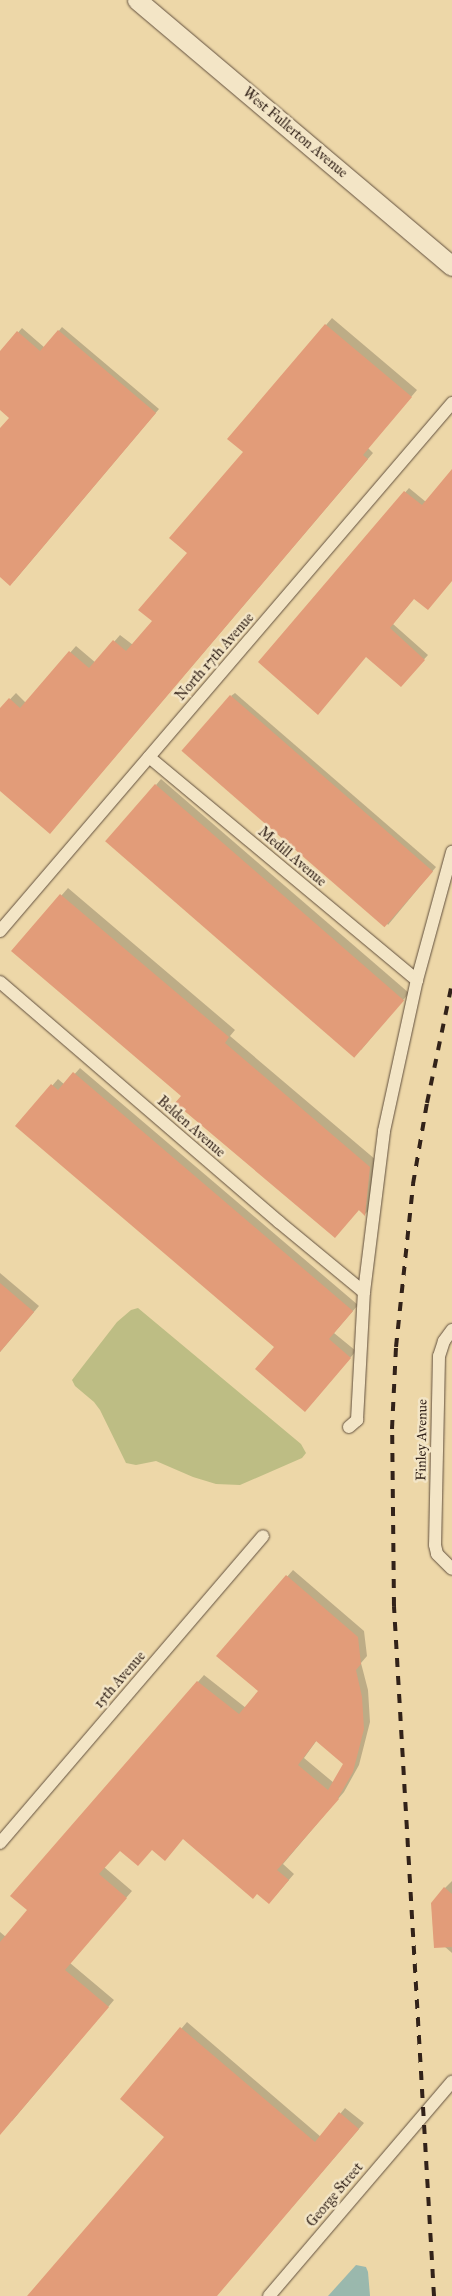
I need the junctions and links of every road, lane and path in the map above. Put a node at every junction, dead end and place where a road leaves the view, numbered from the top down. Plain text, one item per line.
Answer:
1 (137, 0) edge
2 (452, 266) edge
3 (452, 403) edge
4 (149, 757) junction
5 (452, 852) edge
6 (0, 931) edge
7 (417, 980) junction
8 (0, 982) edge
9 (364, 1292) junction
10 (452, 1330) edge
11 (349, 1427) dead end
12 (263, 1536) dead end
13 (452, 1569) edge
14 (0, 1843) edge
15 (452, 2082) edge
16 (269, 2296) edge

1 - 2 street, West Fullerton Avenue
3 - 4 street, North 17th Avenue
4 - 6 street, North 17th Avenue
4 - 7 street, Medill Avenue
5 - 7 street
7 - 9 street
8 - 9 street, Belden Avenue
9 - 11 street
10 - 13 street, Finley Avenue
12 - 14 street, 15th Avenue
15 - 16 street, George Street

